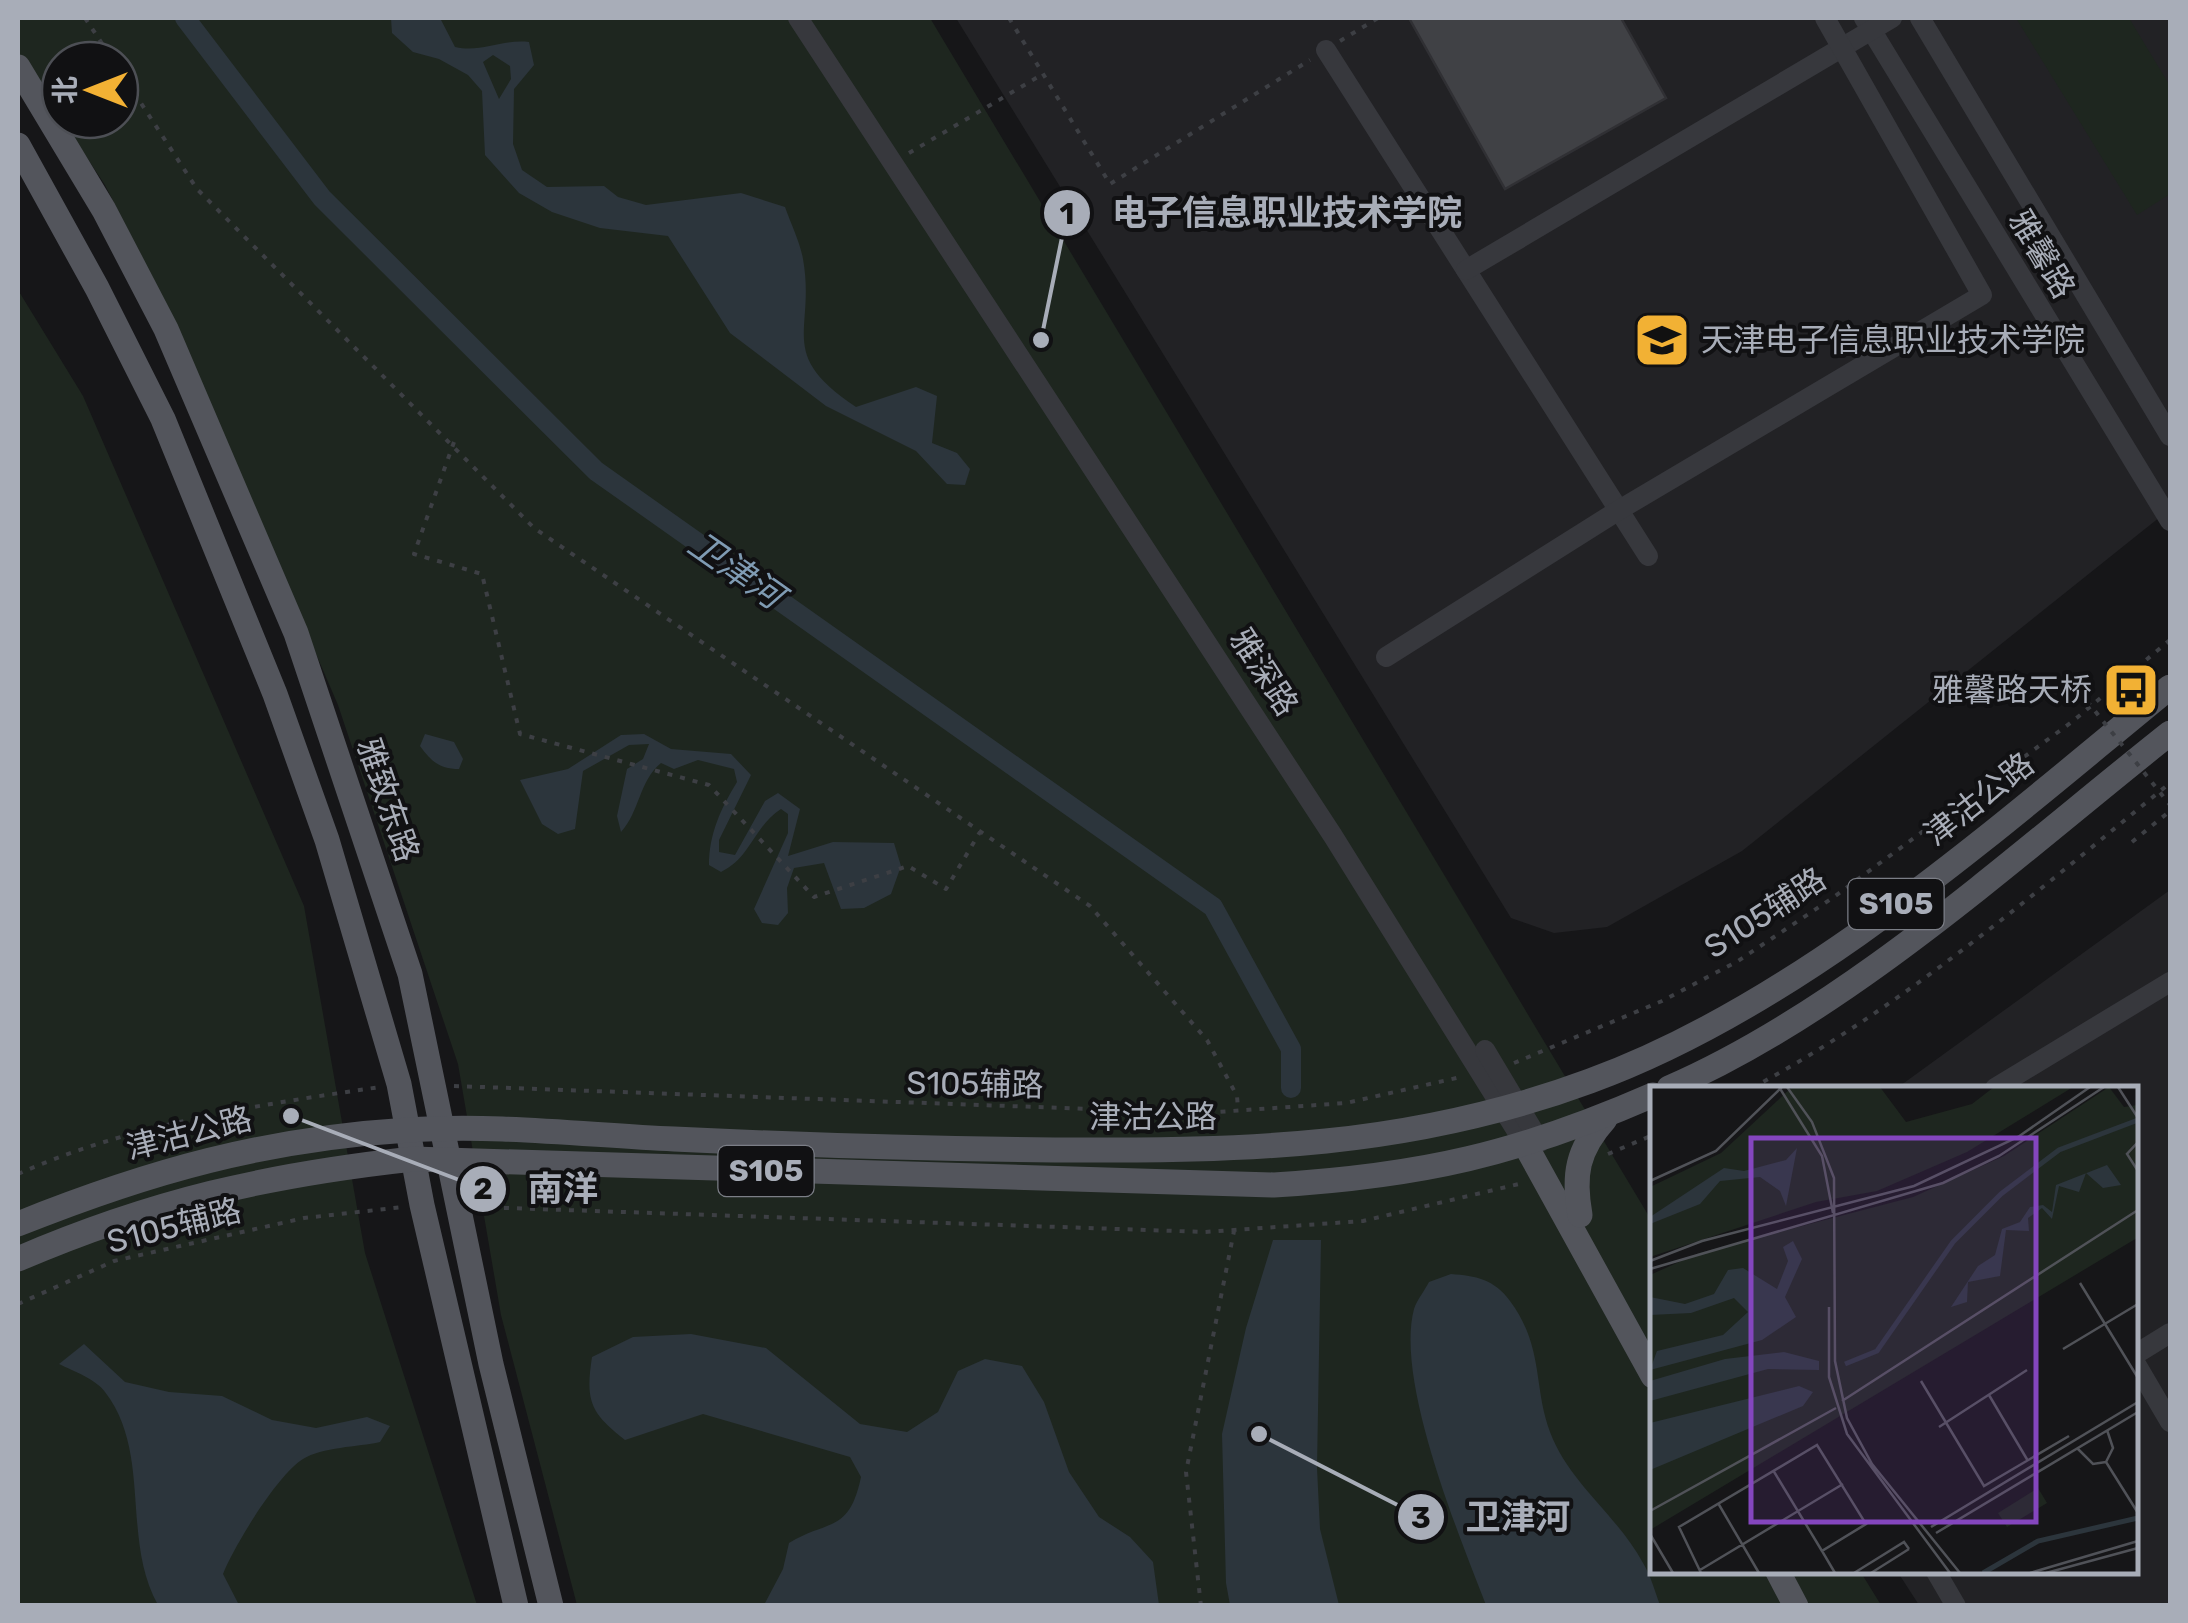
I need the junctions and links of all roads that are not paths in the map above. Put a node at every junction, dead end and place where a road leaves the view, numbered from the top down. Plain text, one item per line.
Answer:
1 (798, 18) edge
2 (814, 18) edge
3 (1825, 18) edge
4 (1892, 18) edge
5 (1920, 18) edge
6 (1869, 25) edge
7 (1844, 49) junction
8 (1326, 50) road end
9 (18, 68) edge
10 (18, 145) edge
11 (1466, 270) junction
12 (2170, 436) edge
13 (1618, 510) junction
14 (2170, 522) edge
15 (1648, 556) dead end
16 (1386, 657) dead end
17 (2170, 687) edge
18 (2170, 733) edge
19 (2170, 982) edge
20 (1490, 1071) junction
21 (1595, 1080) junction
22 (1673, 1086) edge
23 (1998, 1086) edge
24 (1650, 1096) edge
25 (1512, 1107) junction
26 (1609, 1114) junction
27 (442, 1128) junction
28 (408, 1130) junction
29 (1549, 1156) junction
30 (448, 1157) junction
31 (412, 1159) junction
32 (1570, 1210) junction
33 (18, 1224) edge
34 (18, 1259) edge
35 (2170, 1333) edge
36 (1650, 1341) edge
37 (2138, 1353) edge
38 (2138, 1367) edge
39 (1650, 1370) edge
40 (2170, 1422) edge
41 (1762, 1573) edge
42 (1779, 1573) edge
43 (1937, 1573) edge
44 (516, 1606) edge
45 (551, 1606) edge
46 (1780, 1606) edge
47 (1796, 1606) edge
48 (1956, 1606) edge

1 - 20 street, 雅深路
2 - 20 street, 雅深路
3 - 7 street
4 - 6 street
5 - 12 street, 雅馨路
6 - 7 street
6 - 14 street, 雅馨路
7 - 11 street
7 - 13 street
8 - 11 street
9 - 27 main road, 雅致东路
10 - 28 main road
11 - 13 street
13 - 15 street
13 - 16 street
17 - 21 main road, 津沽公路 / S105
18 - 22 main road, 津沽公路 / S105
19 - 23 street
20 - 25 street, 雅深路
21 - 25 main road, 津沽公路 / S105
21 - 29 main road
24 - 26 main road, 津沽公路 / S105
25 - 27 main road, 津沽公路 / S105
25 - 29 street, 雅深路
26 - 29 main road, 津沽公路 / S105
26 - 29 main road
27 - 28 main road, 津沽公路 / S105
27 - 30 main road, 雅致东路
28 - 31 main road
28 - 33 main road, 津沽公路 / S105
29 - 30 main road, 津沽公路 / S105
29 - 32 main road
30 - 31 main road, 津沽公路 / S105
30 - 45 main road, 雅致东路
31 - 34 main road, 津沽公路 / S105
31 - 44 main road
32 - 36 main road
32 - 39 main road
35 - 37 street
38 - 40 street
41 - 46 main road
42 - 47 main road
43 - 48 street

